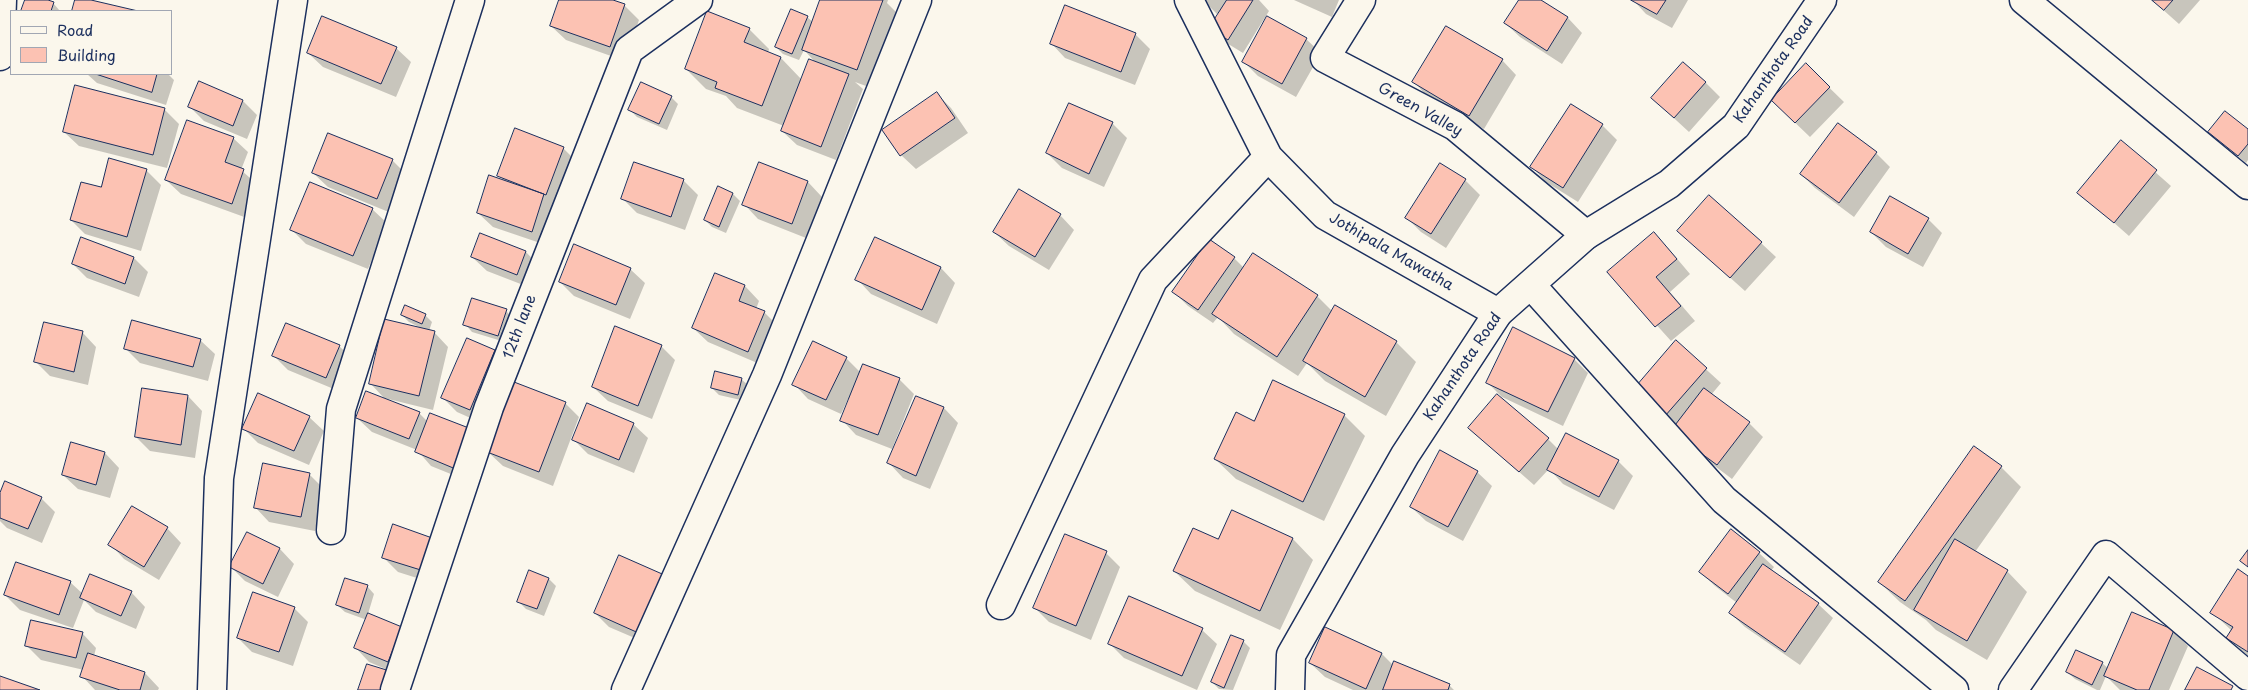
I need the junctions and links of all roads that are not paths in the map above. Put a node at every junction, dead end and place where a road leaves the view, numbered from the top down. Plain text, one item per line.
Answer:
1 (2, 0) edge
2 (293, 0) edge
3 (470, 0) edge
4 (698, 0) edge
5 (917, 0) edge
6 (1189, 0) edge
7 (1361, 0) edge
8 (1822, 0) edge
9 (2024, 0) edge
10 (0, 56) edge
11 (1268, 157) junction
12 (2248, 185) edge
13 (1586, 235) junction
14 (1531, 285) junction
15 (1498, 313) junction
16 (331, 530) dead end
17 (1001, 605) dead end
18 (2248, 676) edge
19 (212, 690) edge
20 (395, 690) edge
21 (626, 690) edge
22 (1290, 690) edge
23 (1954, 690) edge
24 (2013, 690) edge

1 - 10 street
2 - 19 street
3 - 16 street
4 - 20 street, 12th lane
5 - 21 street
6 - 11 street, Jothipala Mawatha
7 - 13 street, Green Valley
8 - 13 street, Kahanthota Road
9 - 12 street
11 - 15 street, Jothipala Mawatha
11 - 17 street
13 - 14 street, Kahanthota Road
14 - 15 street, Kahanthota Road
14 - 23 street
15 - 22 street, Kahanthota Road
18 - 24 street

